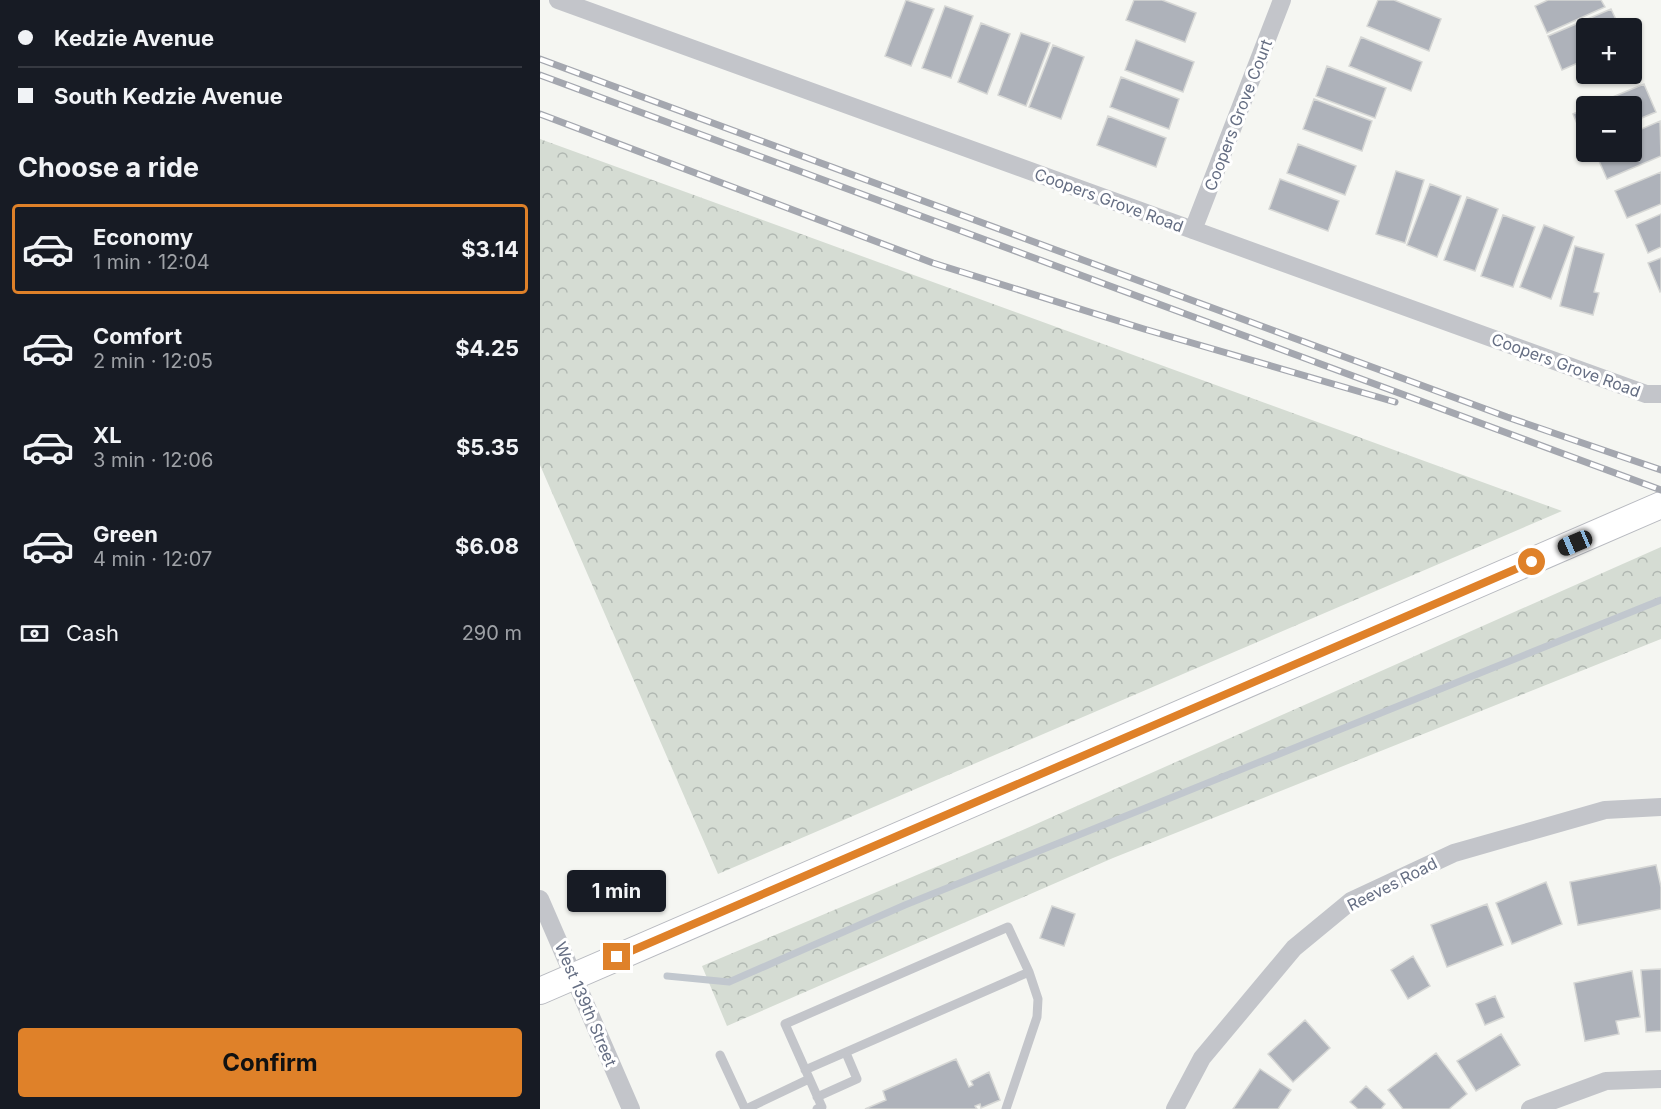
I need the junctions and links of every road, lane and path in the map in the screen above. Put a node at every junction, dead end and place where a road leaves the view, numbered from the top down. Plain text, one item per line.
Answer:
1 (558, 0) edge
2 (1282, 0) edge
3 (1193, 230) junction
4 (1661, 394) edge
5 (1661, 505) edge
6 (1661, 807) edge
7 (540, 899) edge
8 (1029, 972) junction
9 (573, 976) junction
10 (540, 991) edge
11 (846, 1053) junction
12 (720, 1055) dead end
13 (807, 1075) junction
14 (1661, 1079) edge
15 (817, 1097) junction
16 (819, 1108) edge
17 (630, 1109) edge
18 (745, 1109) edge
19 (1006, 1109) edge
20 (1175, 1109) edge
21 (1530, 1109) edge

1 - 3 street, Coopers Grove Road
2 - 3 street, Coopers Grove Court
3 - 4 street, Coopers Grove Road
5 - 9 main road
6 - 20 street, Reeves Road
7 - 9 street, West 139th Street
8 - 11 lane
8 - 13 lane
8 - 19 lane
9 - 10 main road
9 - 17 street, West 139th Street
11 - 13 lane
11 - 15 lane
12 - 18 lane
13 - 15 lane
13 - 18 lane
14 - 21 street
15 - 16 lane

